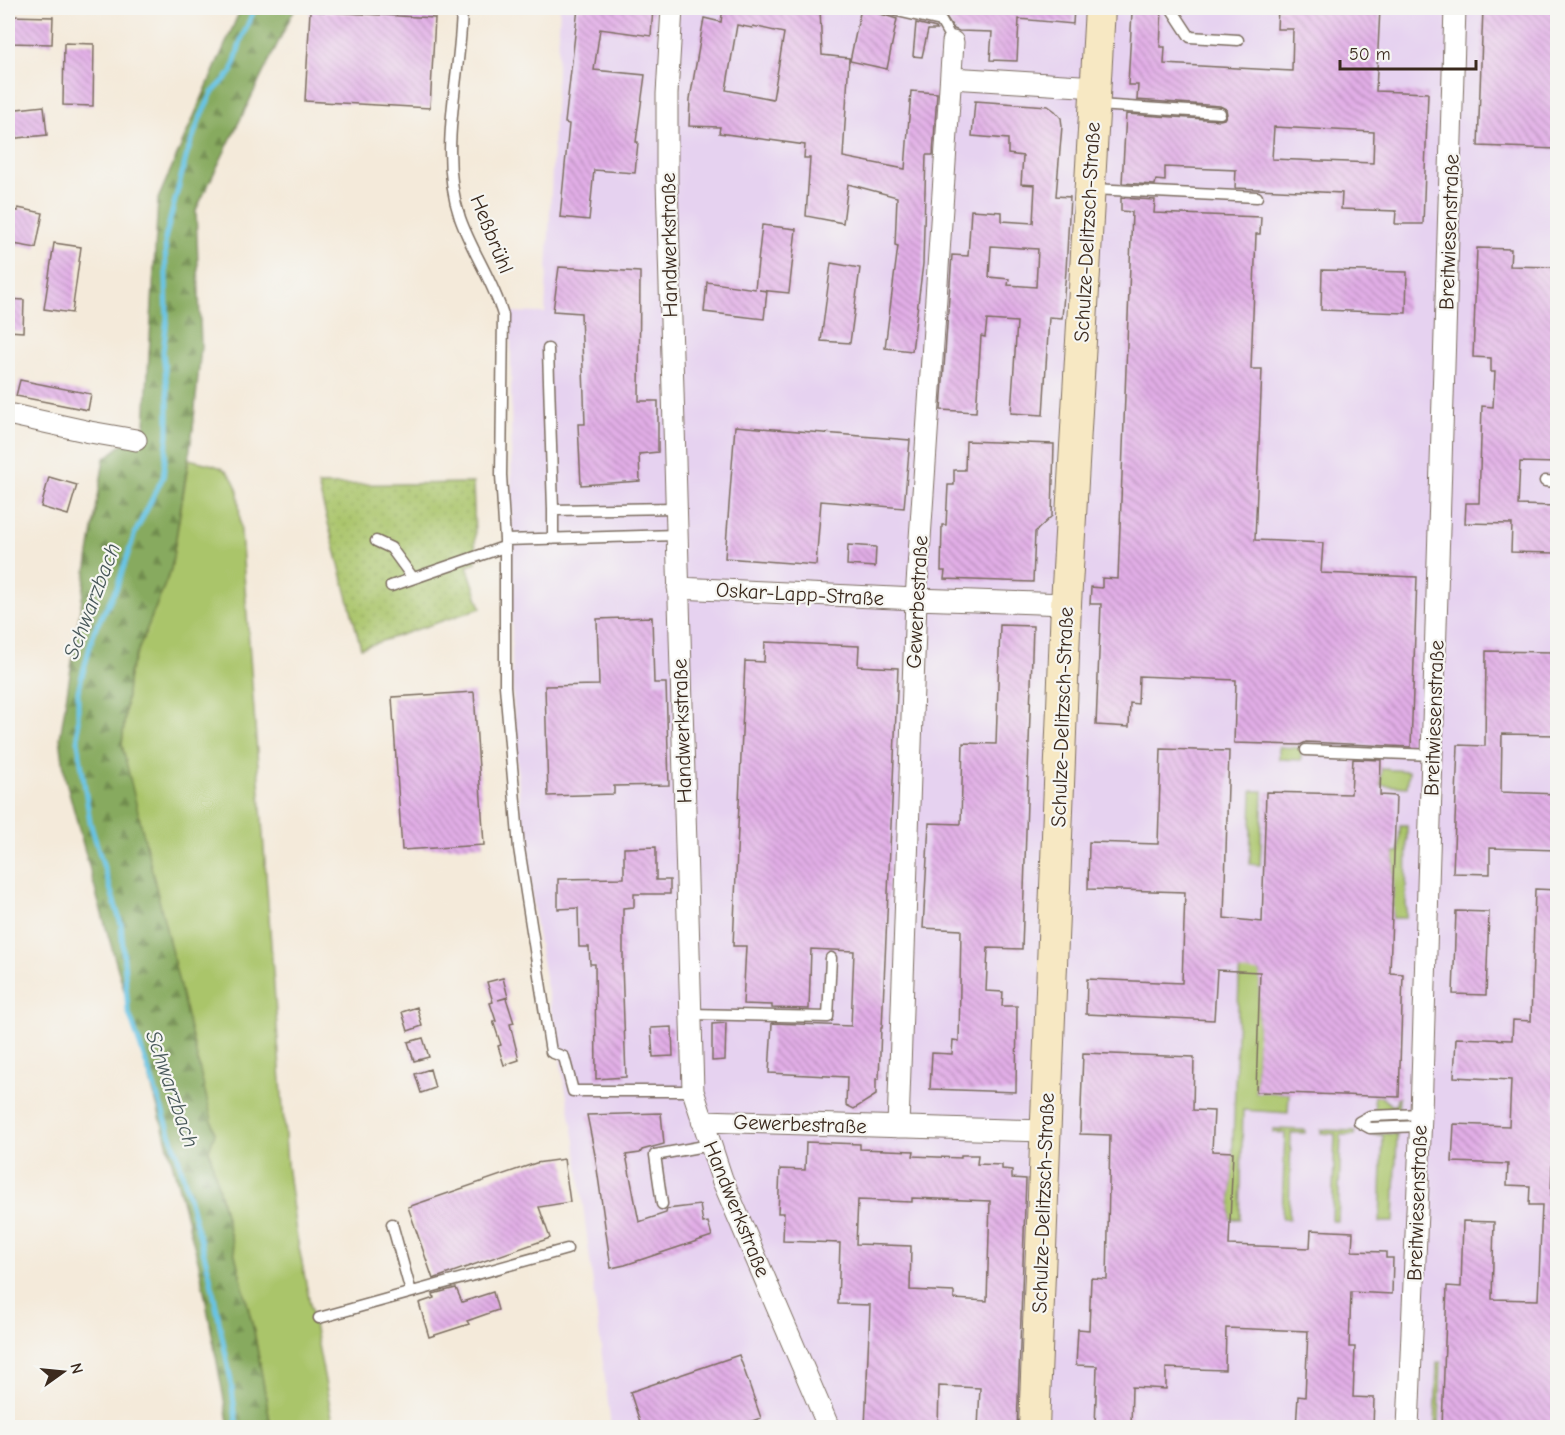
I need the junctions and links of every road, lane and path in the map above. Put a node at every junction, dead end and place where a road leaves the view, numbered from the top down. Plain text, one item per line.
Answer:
1 (462, 8) edge
2 (672, 8) edge
3 (884, 8) edge
4 (1100, 8) edge
5 (1171, 8) edge
6 (1455, 8) edge
7 (1238, 40) dead end
8 (953, 42) joint
9 (951, 78) junction
10 (1095, 96) junction
11 (1220, 113) dead end
12 (1090, 188) junction
13 (1257, 196) dead end
14 (548, 349) dead end
15 (8, 414) edge
16 (136, 440) dead end
17 (1545, 481) dead end
18 (1557, 482) edge
19 (675, 508) junction
20 (553, 510) junction
21 (676, 535) junction
22 (554, 539) junction
23 (376, 542) dead end
24 (505, 544) junction
25 (413, 578) junction
26 (391, 586) dead end
27 (678, 588) junction
28 (916, 599) junction
29 (1066, 604) junction
30 (1306, 750) dead end
31 (1433, 755) junction
32 (831, 958) dead end
33 (691, 1014) junction
34 (693, 1091) junction
35 (702, 1121) junction
36 (898, 1127) junction
37 (1046, 1131) junction
38 (710, 1145) junction
39 (662, 1204) dead end
40 (392, 1224) dead end
41 (567, 1249) dead end
42 (411, 1292) junction
43 (319, 1318) dead end
44 (829, 1428) edge
45 (1034, 1428) edge
46 (1408, 1428) edge

1 - 24 lane, Heßbrühl
2 - 19 street, Handwerkstraße
3 - 8 lane
4 - 10 street, Schulze-Delitzsch-Straße
5 - 7 lane
6 - 31 street, Breitwiesenstraße
8 - 9 street, Gewerbestraße
9 - 10 street
9 - 28 street, Gewerbestraße
10 - 11 lane
10 - 12 street, Schulze-Delitzsch-Straße
12 - 13 lane
12 - 29 street, Schulze-Delitzsch-Straße
14 - 20 lane
15 - 16 street
17 - 18 lane
19 - 20 lane
19 - 21 street, Handwerkstraße
20 - 22 lane
21 - 22 lane
21 - 27 street, Handwerkstraße
22 - 24 lane
23 - 25 lane
24 - 25 lane
24 - 34 lane, Heßbrühl
25 - 26 lane
27 - 28 street, Oskar-Lapp-Straße
27 - 33 street, Handwerkstraße
28 - 29 street, Oskar-Lapp-Straße
28 - 36 street, Gewerbestraße
29 - 37 street, Schulze-Delitzsch-Straße
30 - 31 lane
31 - 46 street, Breitwiesenstraße
32 - 33 lane
33 - 34 street, Handwerkstraße
34 - 35 street, Handwerkstraße
35 - 36 street, Gewerbestraße
35 - 38 street, Handwerkstraße
36 - 37 street, Gewerbestraße
37 - 45 street, Schulze-Delitzsch-Straße
38 - 39 lane
38 - 44 street, Handwerkstraße
40 - 42 lane
41 - 42 lane
42 - 43 lane

